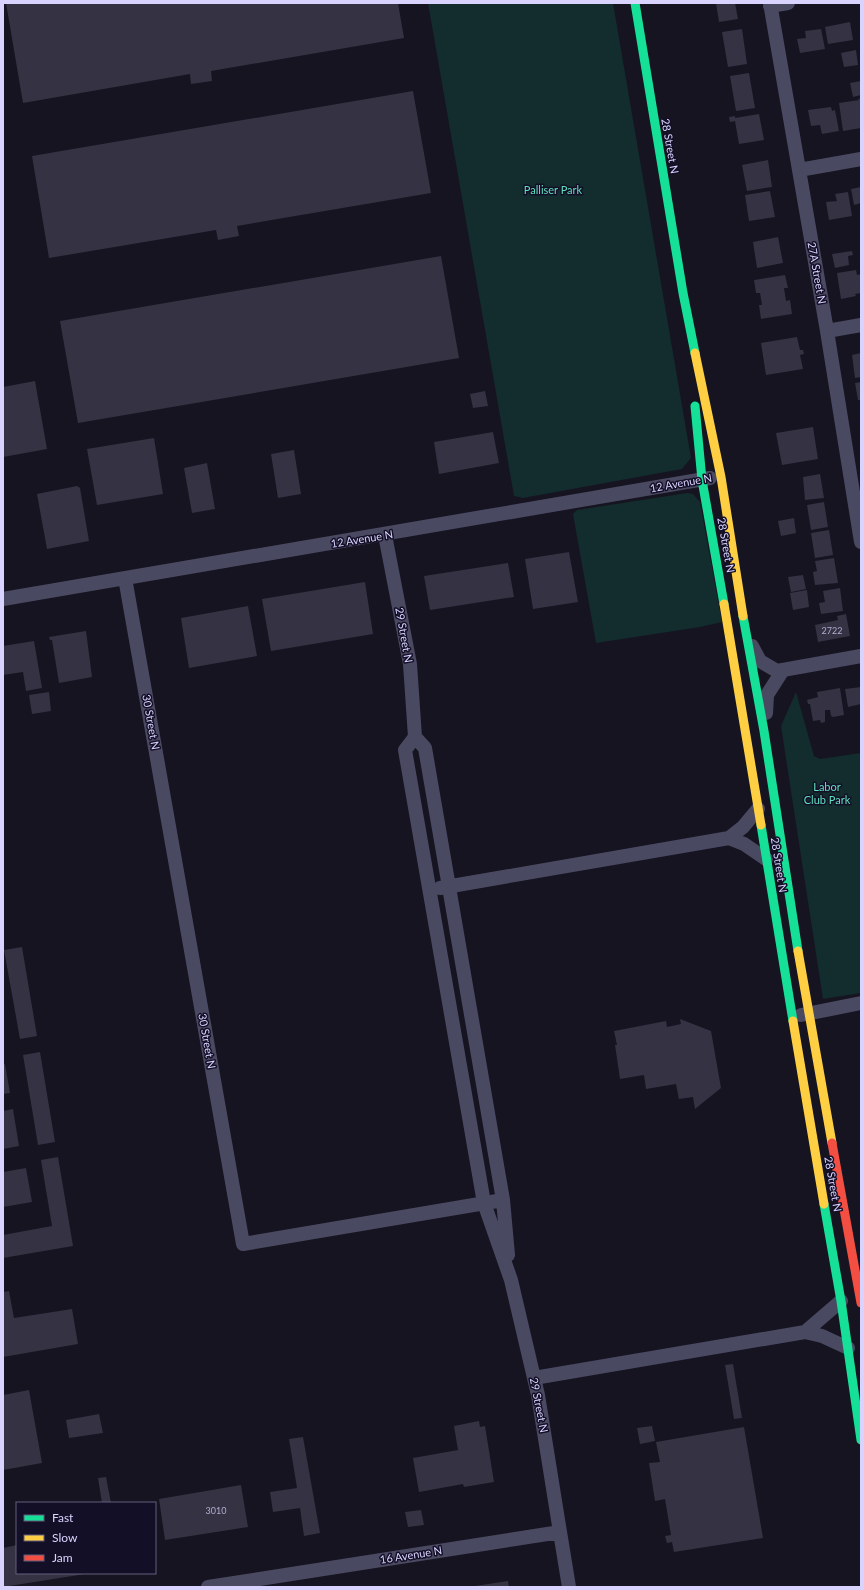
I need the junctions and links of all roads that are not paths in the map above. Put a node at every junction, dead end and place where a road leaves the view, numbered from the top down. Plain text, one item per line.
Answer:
1 (635, 3) edge
2 (788, 3) edge
3 (770, 5) edge
4 (861, 159) edge
5 (799, 170) junction
6 (683, 293) junction
7 (861, 326) edge
8 (827, 331) junction
9 (721, 477) junction
10 (702, 480) junction
11 (856, 491) edge
12 (385, 535) junction
13 (861, 542) edge
14 (125, 578) junction
15 (3, 599) edge
16 (746, 634) junction
17 (861, 656) edge
18 (783, 670) junction
19 (764, 731) junction
20 (415, 737) junction
21 (758, 809) junction
22 (729, 838) junction
23 (766, 859) junction
24 (449, 887) junction
25 (430, 890) junction
26 (861, 1003) edge
27 (808, 1012) junction
28 (792, 1018) junction
29 (503, 1200) junction
30 (484, 1203) junction
31 (511, 1280) junction
32 (841, 1301) junction
33 (861, 1303) edge
34 (805, 1332) junction
35 (848, 1348) junction
36 (534, 1378) junction
37 (861, 1440) edge
38 (560, 1532) junction
39 (208, 1587) edge
40 (569, 1587) edge

1 - 6 main road, 28 Street N
2 - 3 street
3 - 5 street, 27A Street N
4 - 5 street
5 - 8 street, 27A Street N
6 - 9 main road, 28 Street N
6 - 10 main road, 28 Street N
7 - 8 street
8 - 11 street, 27A Street N
9 - 10 street, 12 Avenue N
9 - 16 main road, 28 Street N
10 - 12 street, 12 Avenue N
10 - 21 main road, 28 Street N
11 - 13 street, 27A Street N
12 - 14 street, 12 Avenue N
12 - 20 street, 29 Street N
14 - 15 street, 12 Avenue N
14 - 30 street, 30 Street N
16 - 18 street
16 - 19 main road, 28 Street N
17 - 18 street
18 - 19 street
19 - 27 main road, 28 Street N
20 - 24 street
20 - 25 street
21 - 22 street
21 - 23 main road, 28 Street N
22 - 23 street
22 - 24 street
23 - 28 main road, 28 Street N
24 - 25 street
24 - 29 street
25 - 30 street
26 - 27 street
27 - 28 street
27 - 33 main road, 28 Street N
28 - 32 main road, 28 Street N
29 - 30 street, 30 Street N
29 - 31 street
30 - 31 street
31 - 36 street, 29 Street N
32 - 34 street
32 - 35 main road, 28 Street N
34 - 35 street
34 - 36 street
35 - 37 main road, 28 Street N
36 - 38 street, 29 Street N
38 - 39 street, 16 Avenue N
38 - 40 street

